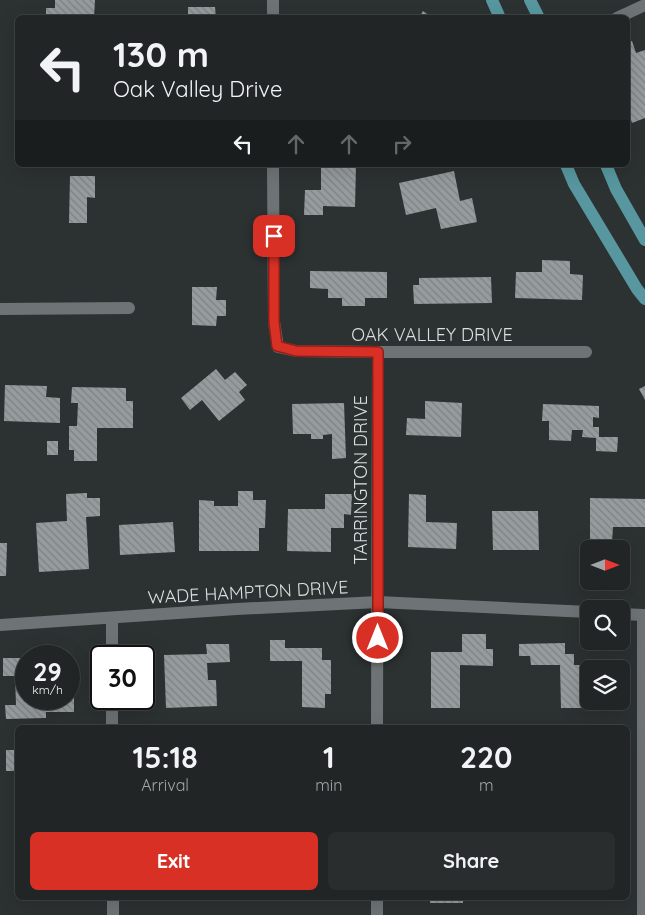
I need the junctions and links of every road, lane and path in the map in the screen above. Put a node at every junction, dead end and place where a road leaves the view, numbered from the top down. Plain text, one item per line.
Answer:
1 (273, 0) edge
2 (492, 0) edge
3 (530, 0) edge
4 (645, 5) edge
5 (273, 15) edge
6 (499, 15) edge
7 (538, 15) edge
8 (624, 15) edge
9 (274, 167) edge
10 (567, 167) edge
11 (607, 167) edge
12 (645, 240) edge
13 (642, 290) edge
14 (129, 308) dead end
15 (0, 309) edge
16 (378, 352) junction
17 (586, 352) dead end
18 (378, 602) junction
19 (580, 612) edge
20 (630, 614) edge
21 (112, 618) junction
22 (0, 625) edge
23 (112, 645) edge
24 (112, 710) edge
25 (112, 725) edge
26 (377, 725) edge
27 (113, 900) edge
28 (377, 900) edge
29 (113, 915) edge
30 (377, 915) edge
31 (643, 915) edge

1 - 5 street
2 - 6 main road
3 - 7 main road
4 - 8 street
9 - 16 street, OAK VALLEY DRIVE
10 - 13 main road
11 - 12 main road
14 - 15 street
16 - 17 street, OAK VALLEY DRIVE
16 - 18 street, TARRINGTON DRIVE
18 - 19 street, WADE HAMPTON DRIVE
18 - 21 street, WADE HAMPTON DRIVE
18 - 26 street, TARRINGTON DRIVE
20 - 31 street
21 - 22 street, WADE HAMPTON DRIVE
21 - 23 street
24 - 25 street
27 - 29 street
28 - 30 street

